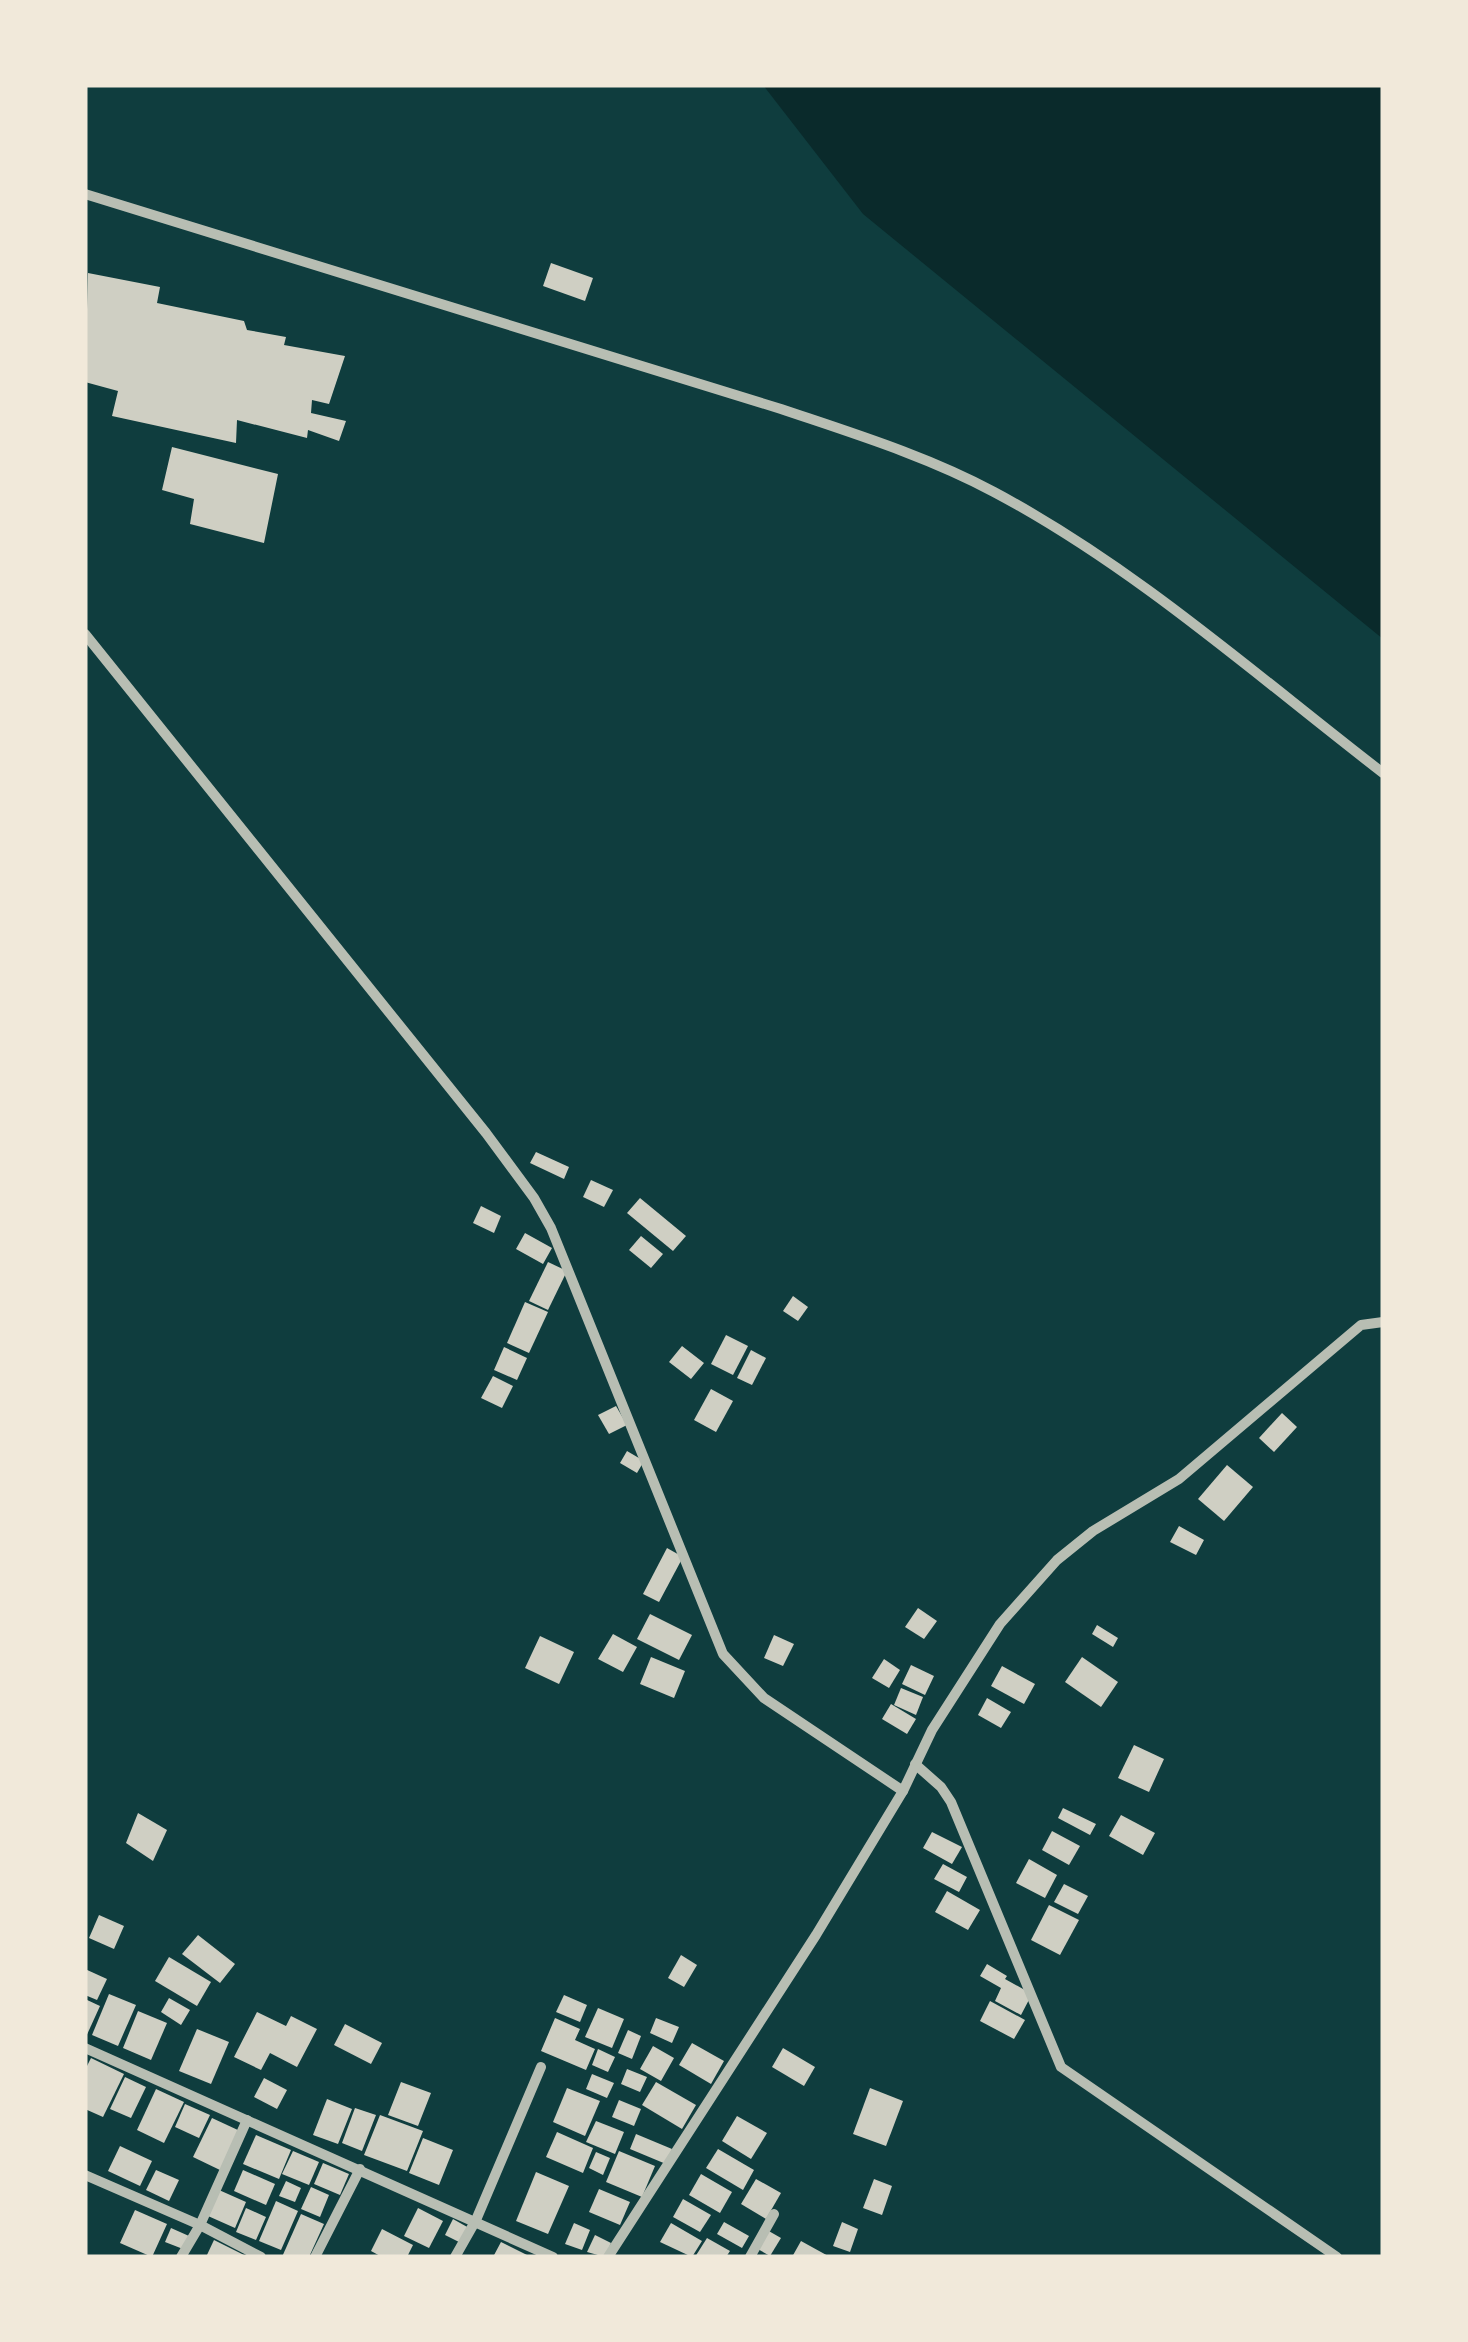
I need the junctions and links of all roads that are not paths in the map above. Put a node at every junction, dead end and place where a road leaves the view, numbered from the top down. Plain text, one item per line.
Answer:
1 (85, 194) edge
2 (85, 634) edge
3 (1383, 773) edge
4 (1383, 1322) edge
5 (915, 1764) junction
6 (903, 1791) junction
7 (85, 2048) edge
8 (541, 2067) dead end
9 (248, 2120) junction
10 (360, 2169) junction
11 (85, 2174) edge
12 (774, 2214) dead end
13 (476, 2220) junction
14 (200, 2225) junction
15 (181, 2257) edge
16 (261, 2257) edge
17 (316, 2257) edge
18 (455, 2257) edge
19 (553, 2257) edge
20 (608, 2257) edge
21 (750, 2257) edge
22 (1338, 2257) edge

1 - 3 street
2 - 6 street
4 - 5 street
5 - 6 street
5 - 22 street
6 - 20 street
7 - 9 street
8 - 13 street
9 - 10 street
9 - 14 street
10 - 13 street
10 - 17 street
11 - 14 street
12 - 21 street
13 - 18 street
13 - 19 street
14 - 15 street
14 - 16 street

